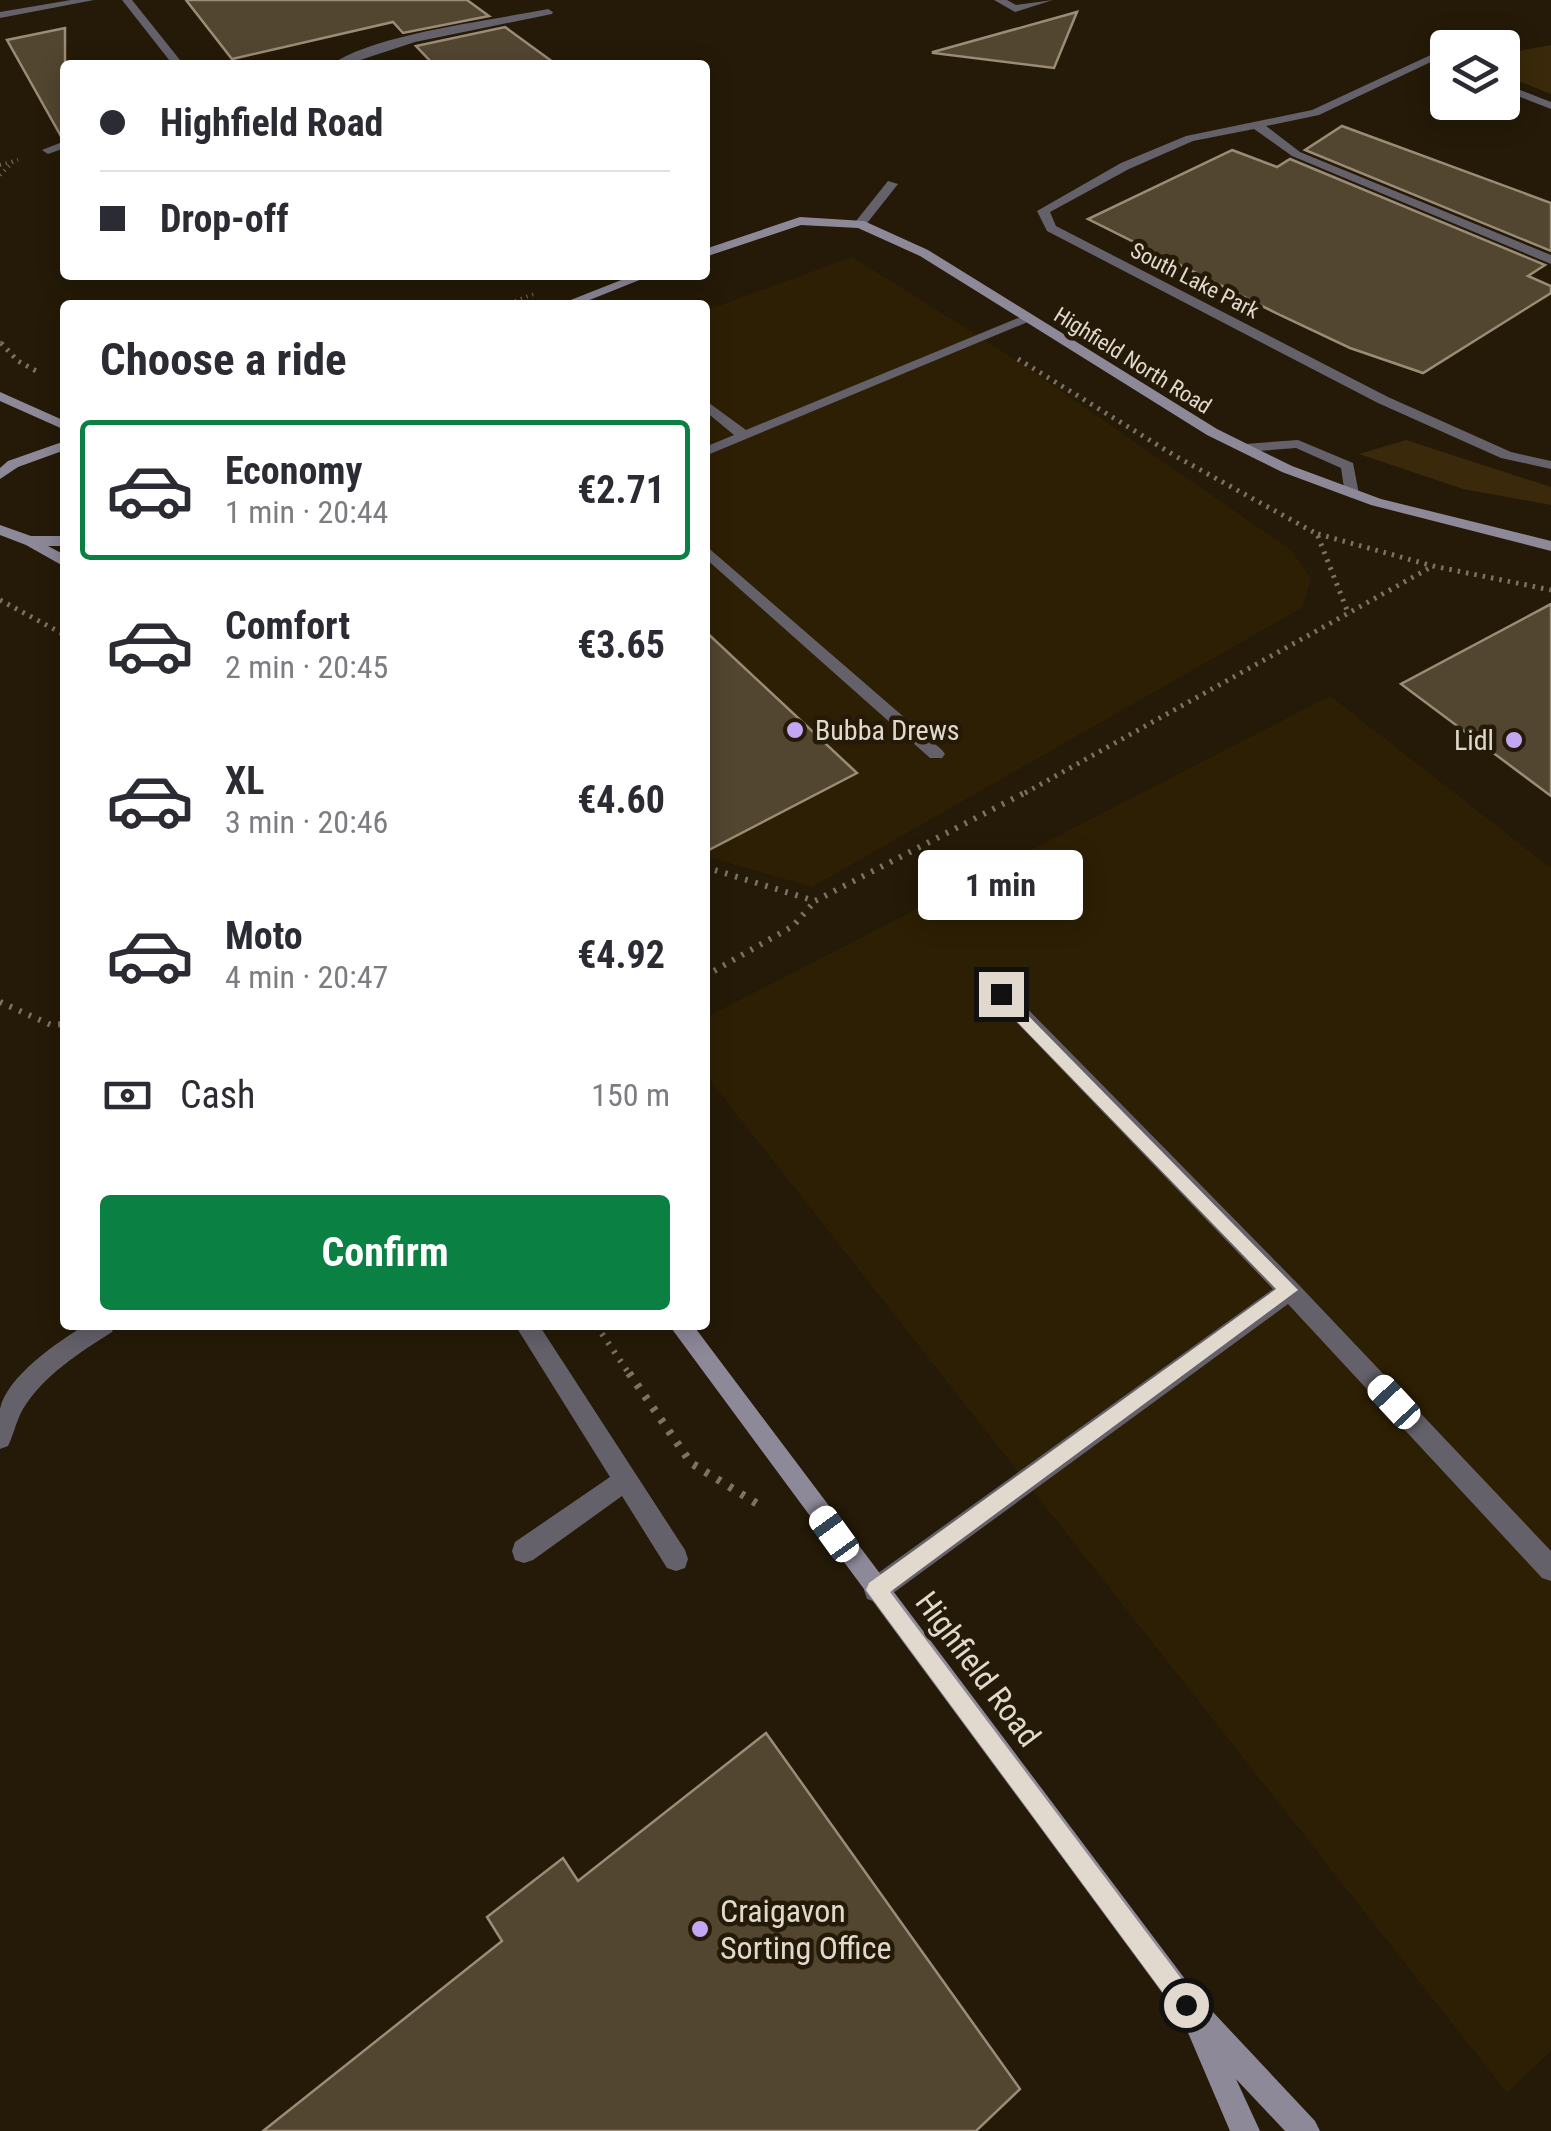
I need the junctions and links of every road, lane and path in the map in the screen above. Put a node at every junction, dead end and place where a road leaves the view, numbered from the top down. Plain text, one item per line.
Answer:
1 (89, 0) edge
2 (126, 0) edge
3 (999, 0) edge
4 (1048, 0) edge
5 (498, 8) dead end
6 (1015, 9) junction
7 (548, 12) dead end
8 (0, 16) edge
9 (1033, 20) dead end
10 (508, 21) junction
11 (1430, 58) edge
12 (175, 60) edge
13 (346, 60) edge
14 (1520, 93) edge
15 (1551, 106) edge
16 (1258, 126) junction
17 (60, 146) edge
18 (48, 150) dead end
19 (14, 161) dead end
20 (0, 176) edge
21 (892, 184) dead end
22 (860, 224) junction
23 (710, 251) edge
24 (1551, 260) edge
25 (632, 280) edge
26 (578, 300) edge
27 (1028, 319) junction
28 (0, 342) edge
29 (964, 347) junction
30 (49, 379) dead end
31 (0, 396) edge
32 (710, 408) edge
33 (60, 424) edge
34 (744, 436) junction
35 (60, 447) edge
36 (1244, 448) junction
37 (710, 450) edge
38 (1551, 465) edge
39 (0, 475) edge
40 (1352, 494) junction
41 (0, 530) edge
42 (1317, 534) junction
43 (30, 541) junction
44 (60, 541) edge
45 (1551, 546) edge
46 (710, 554) edge
47 (60, 559) edge
48 (1433, 566) junction
49 (1551, 590) edge
50 (0, 600) edge
51 (1349, 615) junction
52 (60, 632) edge
53 (936, 754) dead end
54 (710, 869) edge
55 (815, 901) junction
56 (710, 973) edge
57 (1001, 994) dead end
58 (0, 1002) edge
59 (60, 1024) edge
60 (1289, 1290) junction
61 (96, 1330) edge
62 (529, 1330) edge
63 (599, 1330) edge
64 (684, 1330) edge
65 (0, 1438) edge
66 (626, 1480) junction
67 (773, 1513) dead end
68 (524, 1551) dead end
69 (676, 1560) dead end
70 (1551, 1568) edge
71 (876, 1590) junction
72 (1186, 2005) junction
73 (1245, 2131) edge
74 (1304, 2131) edge

1 - 8 street
2 - 12 street
3 - 6 street
4 - 6 street
5 - 10 street
6 - 9 street
7 - 10 street
10 - 13 street
11 - 16 street, South Lake Park
14 - 15 street
16 - 24 street
16 - 38 street, South Lake Park
17 - 18 street
19 - 20 path
21 - 22 street
22 - 23 street, Highfield North Road
22 - 27 street, Highfield North Road
25 - 26 street
27 - 29 street
27 - 36 street, Highfield North Road
28 - 30 path
29 - 34 street
29 - 42 path
31 - 33 street
32 - 34 street
34 - 37 street
35 - 39 street
36 - 40 street, Highfield North Road
36 - 40 street
40 - 45 street, Highfield North Road
41 - 43 street
42 - 48 path
42 - 51 path
43 - 44 street
43 - 47 street
46 - 53 street
48 - 49 path
48 - 51 path
50 - 52 path
51 - 55 path
54 - 55 path
55 - 56 path
57 - 60 street
58 - 59 path
60 - 70 street
60 - 71 street
61 - 65 street
62 - 66 street
63 - 67 path
64 - 71 street, Highfield Road
66 - 68 street
66 - 69 street
71 - 72 street, Highfield Road
72 - 73 street, Highfield Road
72 - 74 street, Highfield Road

